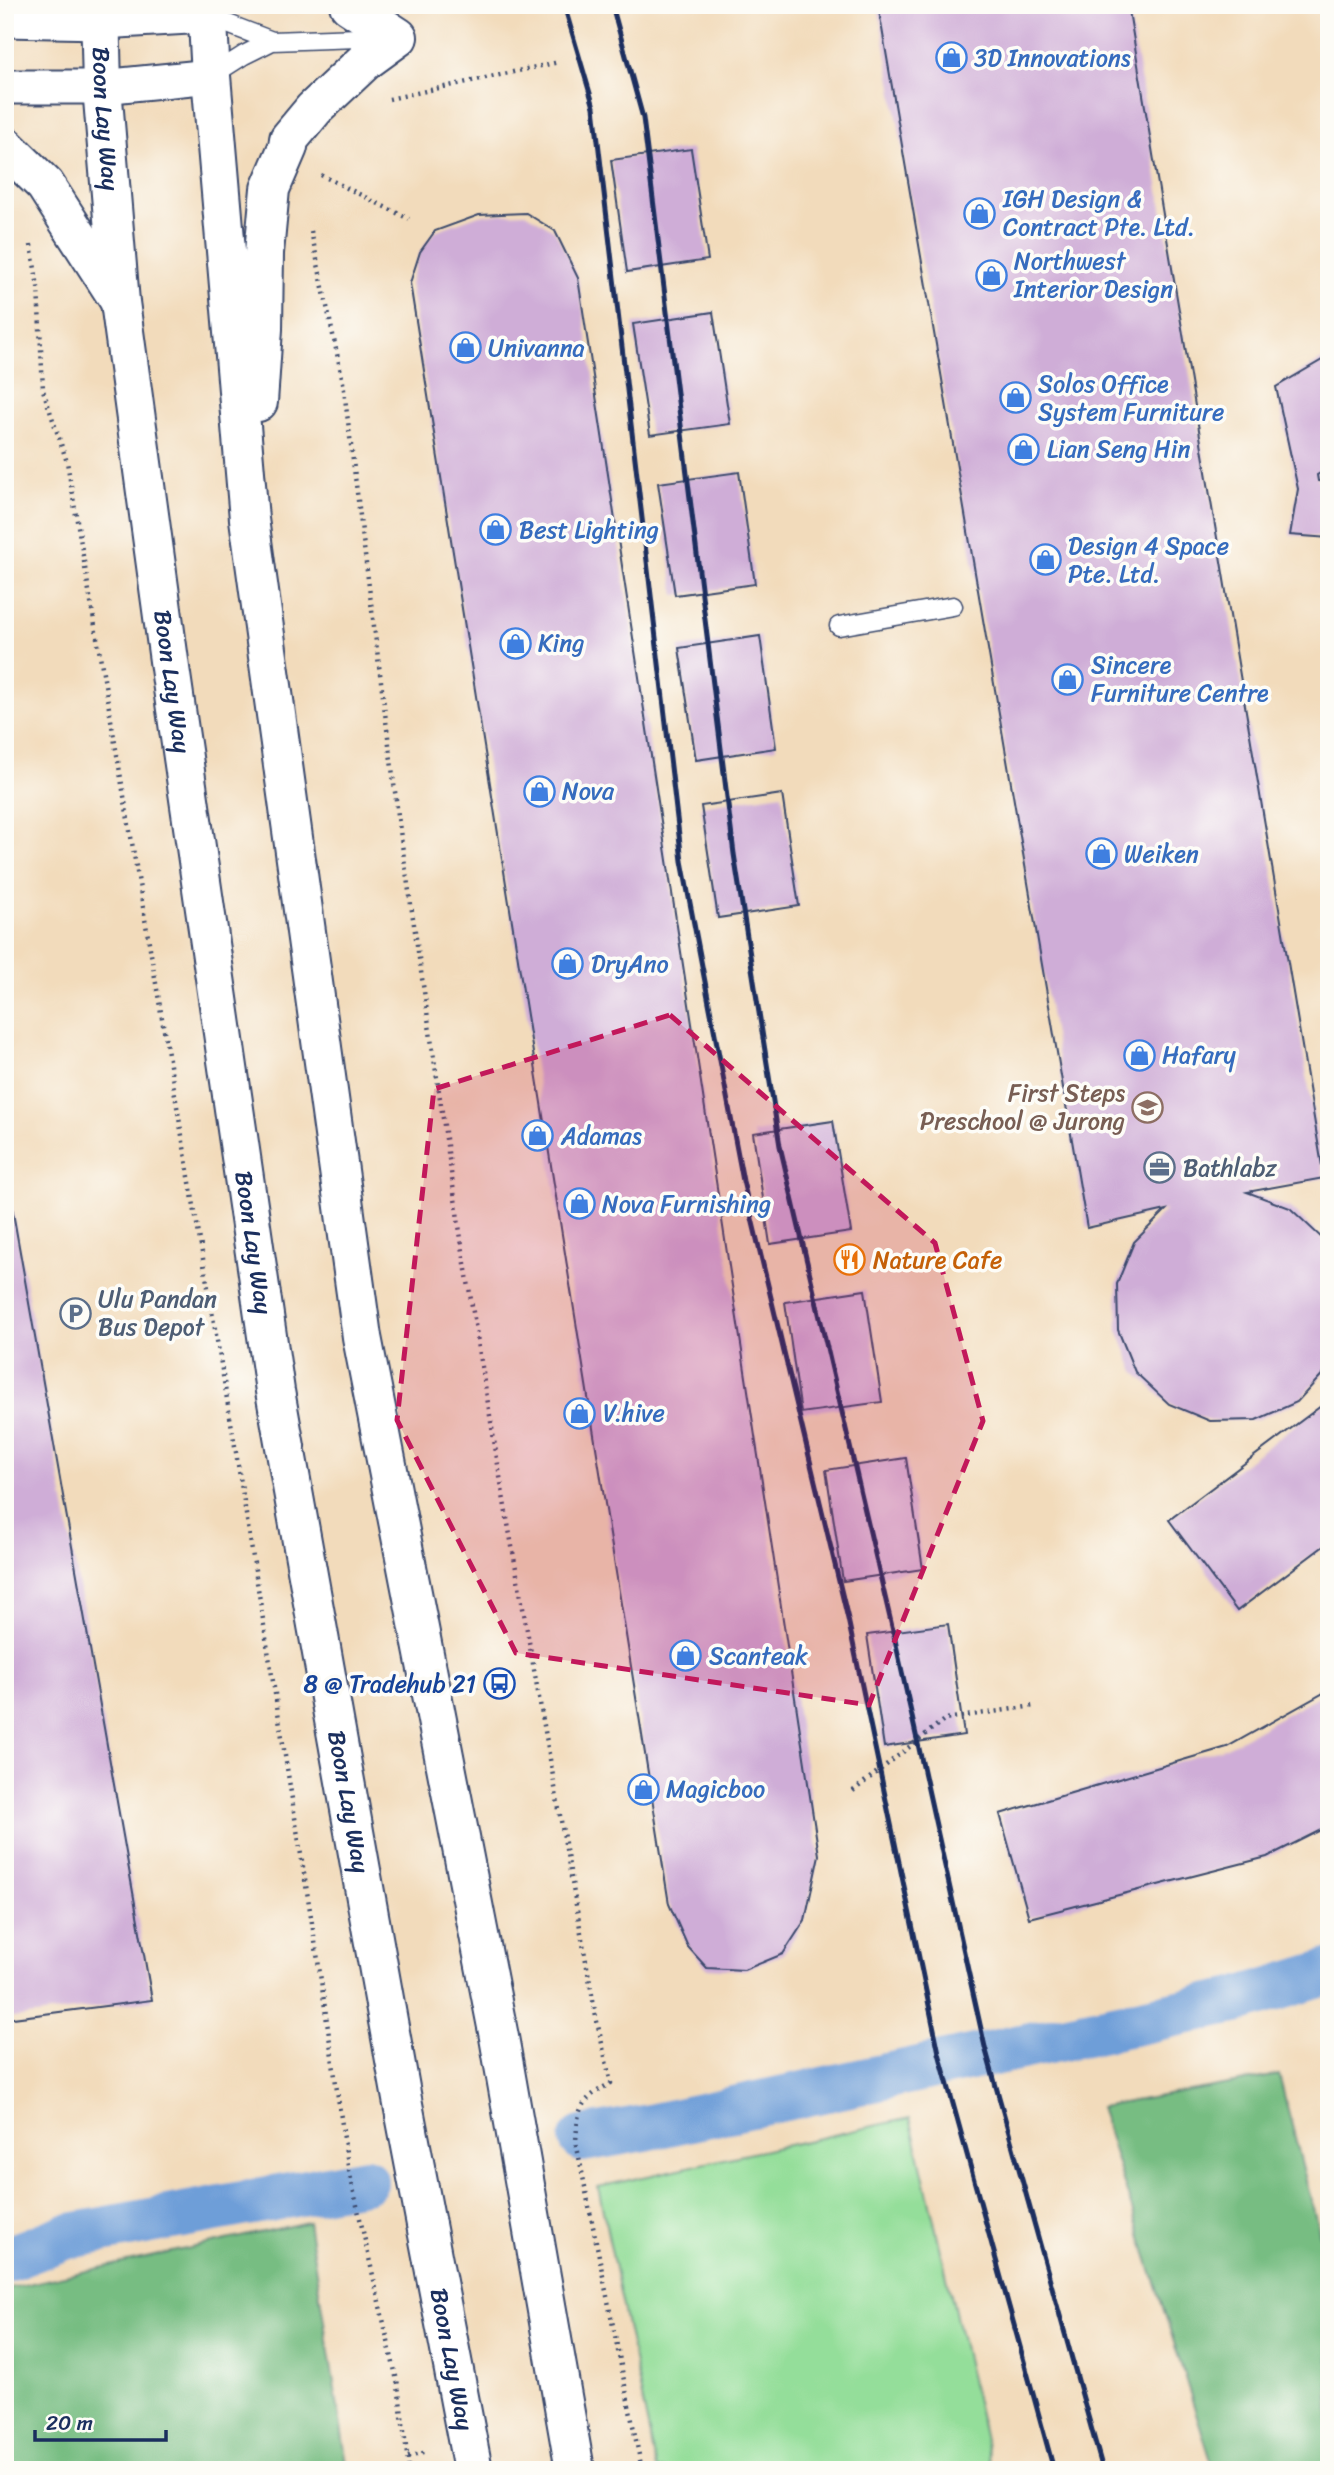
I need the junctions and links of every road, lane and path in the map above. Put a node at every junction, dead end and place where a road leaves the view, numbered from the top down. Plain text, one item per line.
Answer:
1 (348, 5) edge
2 (562, 5) edge
3 (207, 10) edge
4 (100, 14) edge
5 (564, 18) dead end
6 (5, 20) edge
7 (398, 37) junction
8 (272, 41) junction
9 (559, 62) dead end
10 (211, 76) junction
11 (5, 87) edge
12 (102, 87) junction
13 (381, 104) dead end
14 (5, 146) edge
15 (319, 174) dead end
16 (409, 219) dead end
17 (310, 227) dead end
18 (38, 287) dead end
19 (120, 302) junction
20 (249, 519) junction
21 (953, 606) dead end
22 (839, 626) dead end
23 (1034, 1706) dead end
24 (853, 1791) dead end
25 (409, 2470) edge
26 (473, 2470) edge
27 (575, 2470) edge
28 (642, 2470) edge

1 - 7 main road
2 - 5 path
3 - 4 street
3 - 8 lane
3 - 10 main road
4 - 6 street
4 - 12 main road, Boon Lay Way
7 - 8 lane
7 - 20 main road
8 - 10 lane
9 - 13 path
10 - 12 street
10 - 20 main road
11 - 12 street
12 - 19 main road, Boon Lay Way
14 - 19 main road
15 - 16 path
17 - 28 path
18 - 25 path
19 - 26 main road, Boon Lay Way
20 - 27 main road
21 - 22 lane
23 - 24 path

